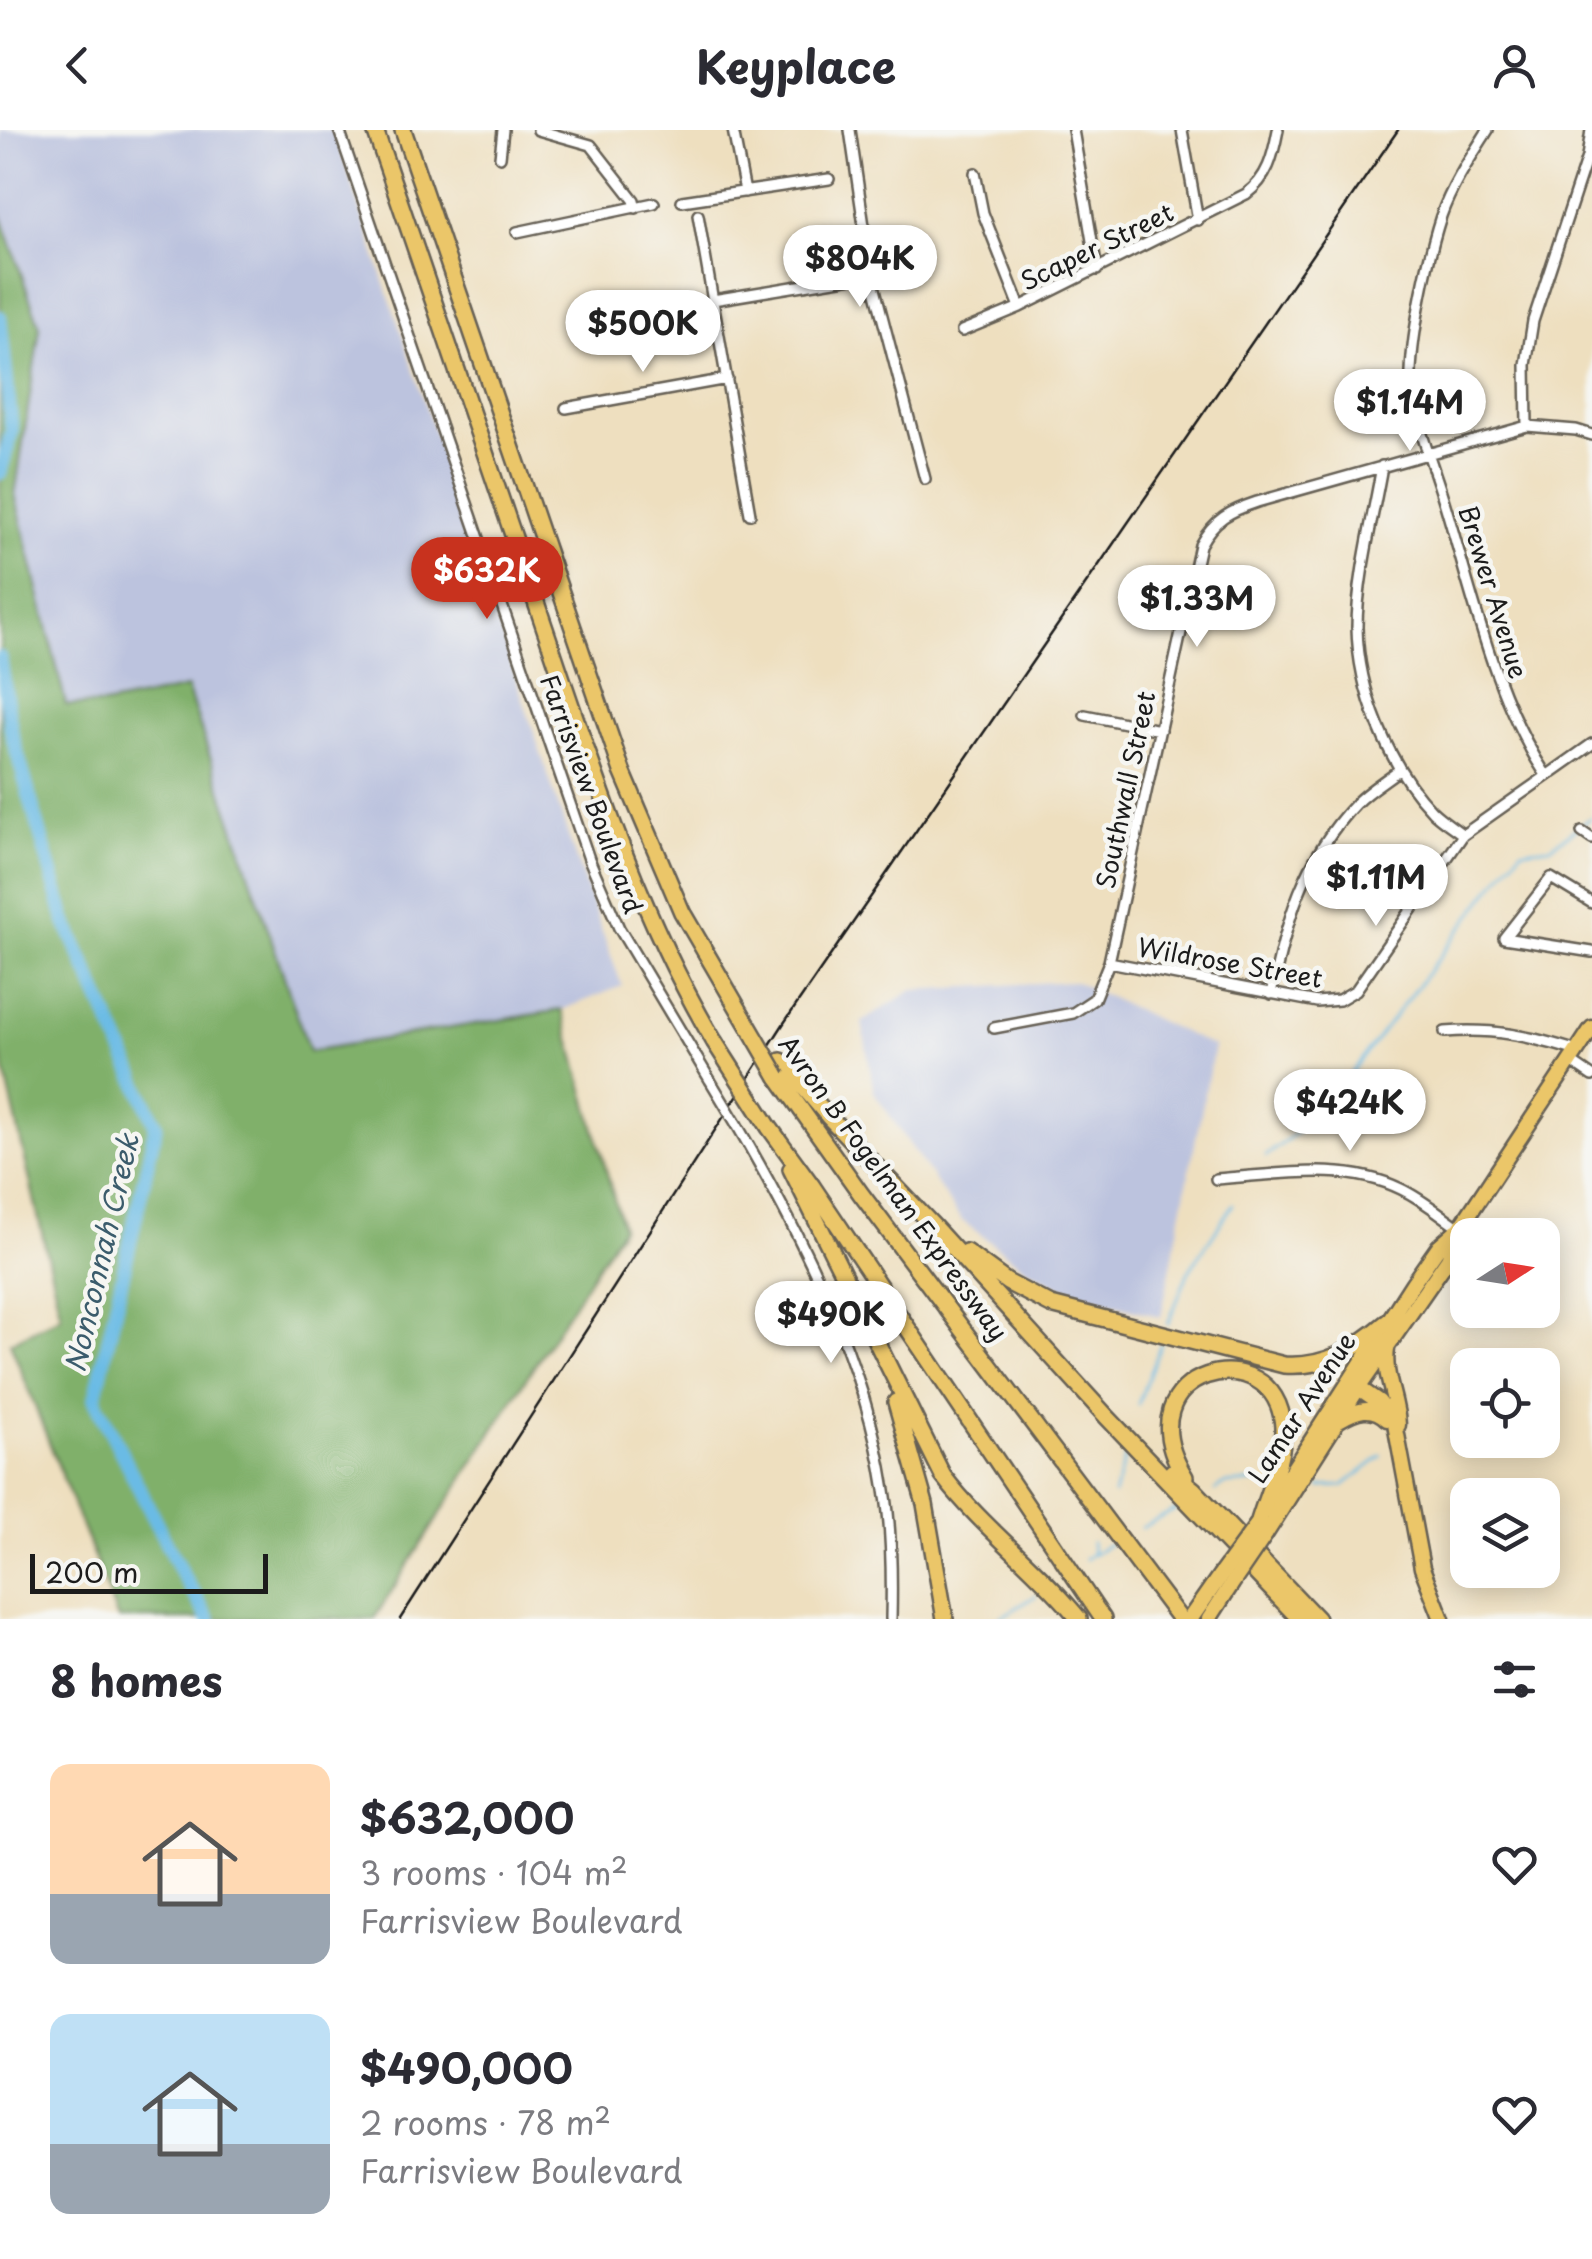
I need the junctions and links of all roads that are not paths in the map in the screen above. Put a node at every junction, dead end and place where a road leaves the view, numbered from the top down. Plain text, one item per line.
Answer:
1 (339, 130) edge
2 (375, 130) edge
3 (404, 130) edge
4 (504, 130) edge
5 (538, 130) edge
6 (734, 130) edge
7 (850, 130) edge
8 (1074, 130) edge
9 (1182, 130) edge
10 (1278, 130) edge
11 (1488, 130) edge
12 (1591, 130) edge
13 (500, 157) dead end
14 (975, 174) dead end
15 (829, 179) dead end
16 (746, 192) junction
17 (682, 201) dead end
18 (654, 203) dead end
19 (636, 208) junction
20 (698, 215) dead end
21 (1198, 220) junction
22 (517, 232) dead end
23 (1097, 270) junction
24 (871, 274) junction
25 (713, 300) junction
26 (1020, 307) junction
27 (962, 331) dead end
28 (726, 380) junction
29 (566, 408) dead end
30 (1527, 426) junction
31 (1592, 435) edge
32 (1429, 452) junction
33 (1382, 466) junction
34 (924, 479) dead end
35 (750, 514) dead end
36 (1086, 715) dead end
37 (1160, 730) junction
38 (1592, 744) edge
39 (1400, 769) junction
40 (1546, 775) junction
41 (1582, 832) dead end
42 (1463, 835) junction
43 (1592, 840) edge
44 (1592, 903) edge
45 (1592, 952) edge
46 (1109, 962) junction
47 (1271, 994) junction
48 (994, 1028) dead end
49 (1592, 1028) edge
50 (1444, 1032) dead end
51 (1573, 1056) junction
52 (780, 1069) junction
53 (1592, 1076) edge
54 (772, 1132) junction
55 (1216, 1178) dead end
56 (1467, 1218) edge
57 (1450, 1221) edge
58 (934, 1227) junction
59 (1450, 1237) edge
60 (1450, 1253) edge
61 (992, 1292) junction
62 (1386, 1323) junction
63 (1388, 1345) junction
64 (881, 1356) junction
65 (1353, 1385) junction
66 (1338, 1420) junction
67 (1398, 1436) junction
68 (1193, 1489) junction
69 (1262, 1529) junction
70 (1226, 1580) junction
71 (1210, 1618) edge
72 (891, 1619) edge
73 (945, 1619) edge
74 (1079, 1619) edge
75 (1104, 1619) edge
76 (1180, 1619) edge
77 (1190, 1619) edge
78 (1300, 1619) edge
79 (1317, 1619) edge
80 (1442, 1619) edge

1 - 72 street, Farrisview Boulevard, bridge
2 - 54 highway, bridge
3 - 52 highway, Avron B Fogelman Expressway, bridge
4 - 13 street
5 - 19 street
6 - 16 street
7 - 24 street
8 - 23 street
9 - 21 street
10 - 21 street, Scaper Street
11 - 32 street, Brewer Avenue
12 - 30 street
14 - 26 street
15 - 16 street
16 - 17 street
18 - 19 street
19 - 22 street
20 - 25 street
21 - 23 street, Scaper Street
23 - 26 street, Scaper Street
24 - 25 street
24 - 34 street
25 - 28 street
26 - 27 street, Scaper Street
28 - 29 street
28 - 35 street
30 - 31 street, Southwall Street
30 - 32 street, Southwall Street
32 - 33 street, Southwall Street
32 - 40 street, Brewer Avenue
33 - 37 street, Southwall Street
33 - 39 street
36 - 37 street
37 - 46 street, Southwall Street
38 - 40 street, Wildrose Street
39 - 42 street
39 - 47 street
40 - 42 street, Wildrose Street
41 - 43 street
42 - 47 street, Wildrose Street
44 - 45 street
46 - 47 street, Wildrose Street
46 - 48 street, Southwall Street
49 - 51 main road, Lamar Avenue
50 - 51 street
51 - 53 street
51 - 56 main road, Lamar Avenue
52 - 58 highway
52 - 76 highway, Avron B Fogelman Expressway
54 - 64 highway
54 - 75 highway
55 - 57 street
58 - 61 highway
58 - 62 highway
59 - 62 main road, Lamar Avenue
60 - 63 main road, Lamar Avenue
61 - 68 highway
61 - 78 highway
62 - 65 main road, Lamar Avenue
63 - 65 main road, Lamar Avenue
63 - 67 main road
64 - 73 highway
64 - 74 highway
65 - 66 main road, Lamar Avenue
65 - 67 main road
65 - 69 main road, Lamar Avenue
66 - 67 main road
66 - 69 main road, Lamar Avenue
67 - 80 main road
68 - 69 highway
68 - 79 highway
69 - 70 highway, Lamar Avenue, bridge
70 - 71 main road, Lamar Avenue
70 - 77 highway, Lamar Avenue

